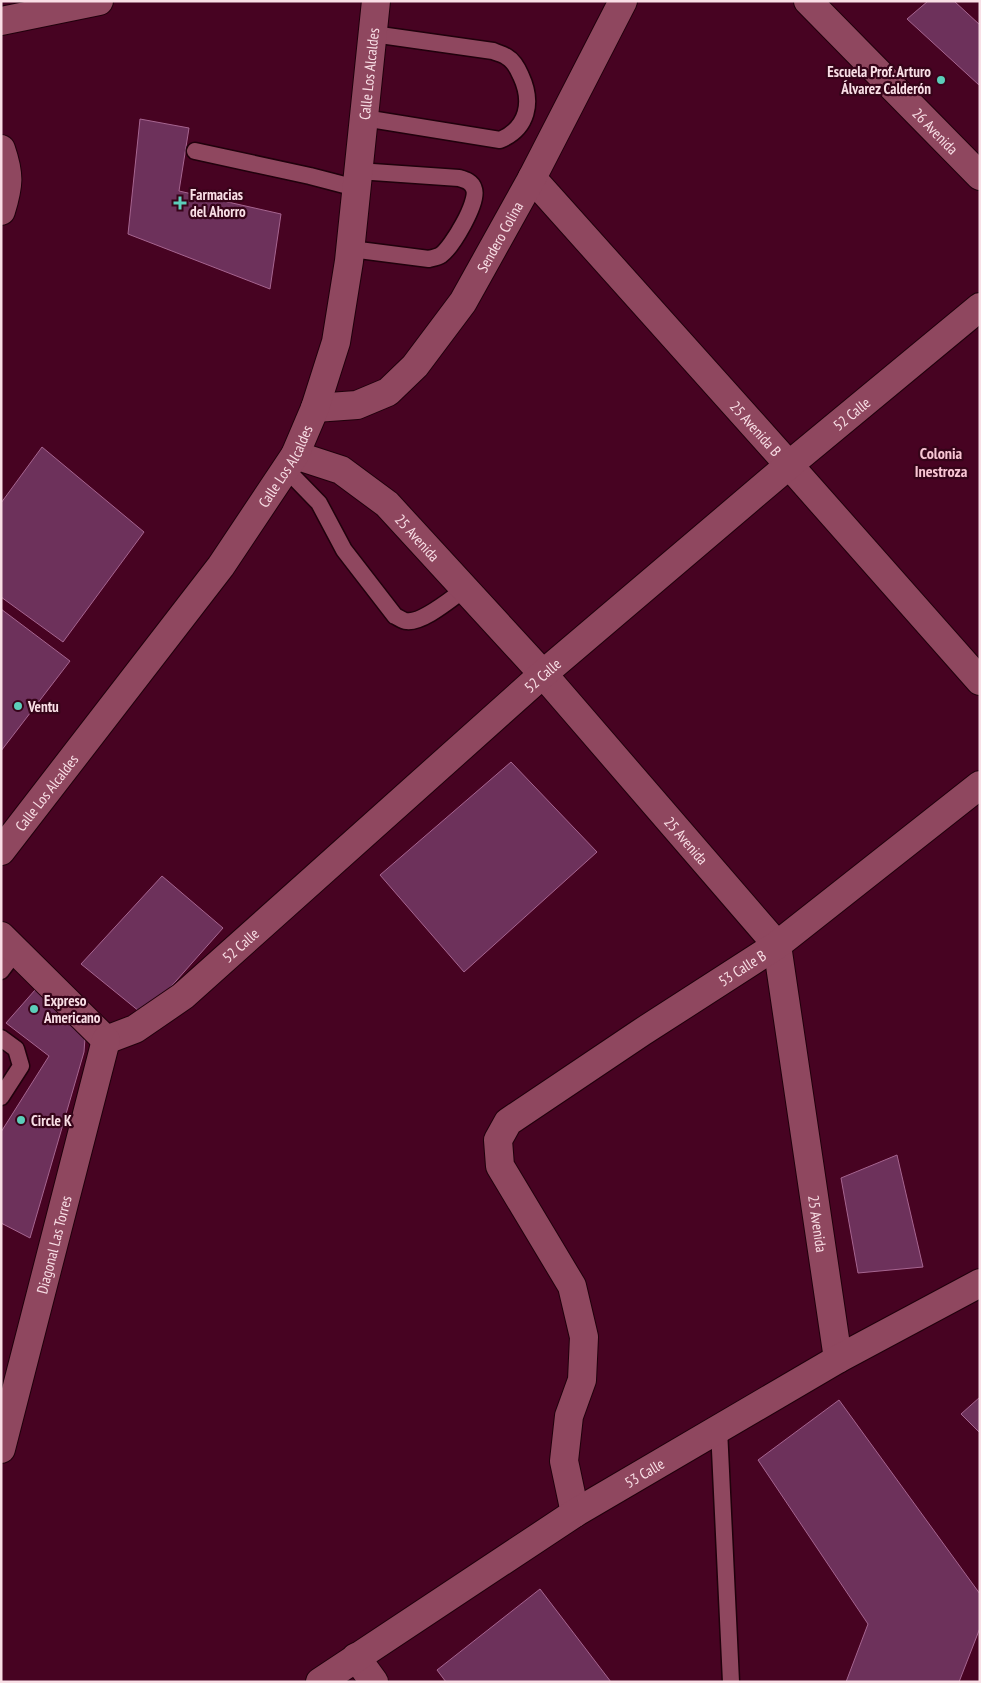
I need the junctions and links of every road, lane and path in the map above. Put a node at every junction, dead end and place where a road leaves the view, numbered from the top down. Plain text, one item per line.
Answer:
1 (99, 1) edge
2 (376, 1) edge
3 (623, 1) edge
4 (808, 1) edge
5 (1, 21) edge
6 (373, 34) junction
7 (364, 118) junction
8 (1, 149) edge
9 (195, 151) dead end
10 (980, 176) edge
11 (532, 178) junction
12 (357, 180) junction
13 (1, 211) edge
14 (351, 249) junction
15 (980, 307) edge
16 (315, 408) junction
17 (290, 462) junction
18 (789, 465) junction
19 (465, 589) junction
20 (543, 674) junction
21 (980, 681) edge
22 (980, 785) edge
23 (1, 851) edge
24 (777, 945) junction
25 (6, 952) edge
26 (1, 1038) edge
27 (106, 1040) junction
28 (1, 1096) edge
29 (980, 1283) edge
30 (838, 1359) junction
31 (719, 1429) junction
32 (1, 1449) edge
33 (575, 1512) junction
34 (356, 1657) junction
35 (320, 1682) edge
36 (374, 1682) edge
37 (731, 1682) edge

1 - 5 street
2 - 6 street, Calle Los Alcaldes
3 - 11 street, Sendero Colina
4 - 10 street, 26 Avenida
6 - 7 street, Calle Los Alcaldes
6 - 7 lane
7 - 12 street, Calle Los Alcaldes
8 - 13 street
9 - 12 lane
11 - 16 street, Sendero Colina
11 - 18 street, 25 Avenida B
12 - 14 street, Calle Los Alcaldes
12 - 14 lane
14 - 16 street, Calle Los Alcaldes
15 - 18 street, 52 Calle
16 - 17 street, Calle Los Alcaldes
17 - 19 street, 25 Avenida
17 - 19 lane
17 - 23 street, Calle Los Alcaldes
18 - 20 street, 52 Calle
18 - 21 street, 25 Avenida B
19 - 20 street, 25 Avenida
20 - 24 street, 25 Avenida
20 - 27 street, 52 Calle
22 - 24 street, 53 Calle B
24 - 30 street, 25 Avenida
24 - 33 street, 53 Calle B
25 - 27 street
26 - 28 lane
27 - 32 street, Diagonal Las Torres
29 - 30 street, 53 Calle
30 - 31 street, 53 Calle
31 - 33 street, 53 Calle
31 - 37 lane
33 - 34 street, 53 Calle
34 - 35 street, 53 Calle
34 - 36 street

